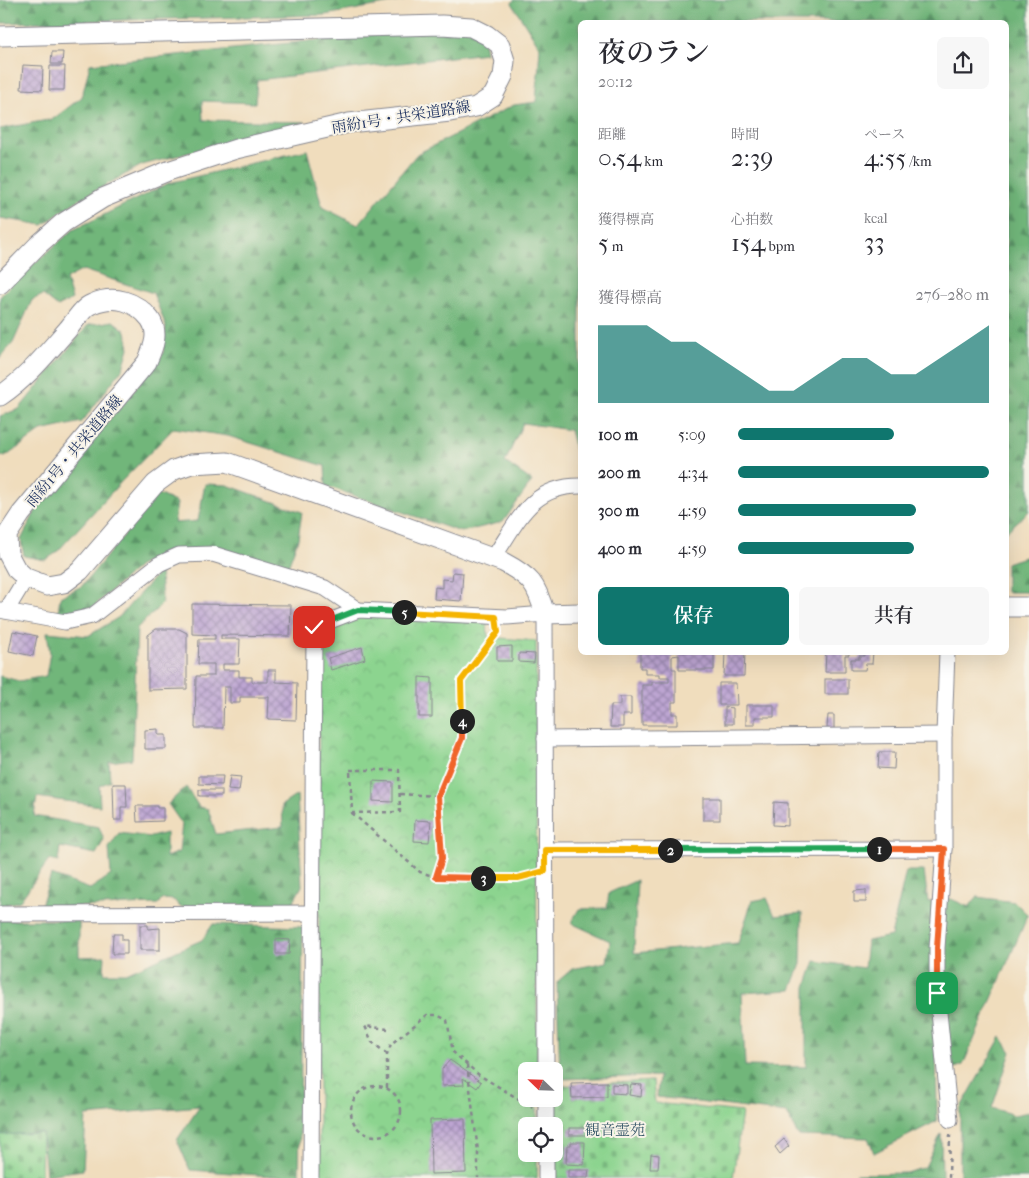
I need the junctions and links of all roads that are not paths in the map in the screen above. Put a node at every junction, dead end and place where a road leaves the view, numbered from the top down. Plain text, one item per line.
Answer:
1 (0, 36) edge
2 (0, 284) edge
3 (0, 396) edge
4 (578, 486) edge
5 (493, 558) junction
6 (26, 578) junction
7 (1009, 607) edge
8 (1029, 607) edge
9 (358, 610) junction
10 (3, 611) edge
11 (545, 614) junction
12 (578, 614) edge
13 (947, 655) edge
14 (944, 735) junction
15 (545, 739) junction
16 (944, 849) junction
17 (545, 850) junction
18 (312, 913) junction
19 (0, 914) edge
20 (546, 1062) edge
21 (950, 1120) road end
22 (546, 1162) edge
23 (311, 1178) edge
24 (546, 1178) edge

1 - 2 street, 雨紛1号・共栄道路線
3 - 6 street, 雨紛1号・共栄道路線
4 - 5 street
5 - 6 street
5 - 11 street
6 - 10 street
7 - 8 street
9 - 10 street
9 - 11 street
9 - 18 street
11 - 12 street
11 - 15 street
13 - 14 street
14 - 15 street
14 - 16 street
15 - 17 street
16 - 17 street
16 - 21 street
17 - 20 street
18 - 19 street
18 - 23 street
22 - 24 street

